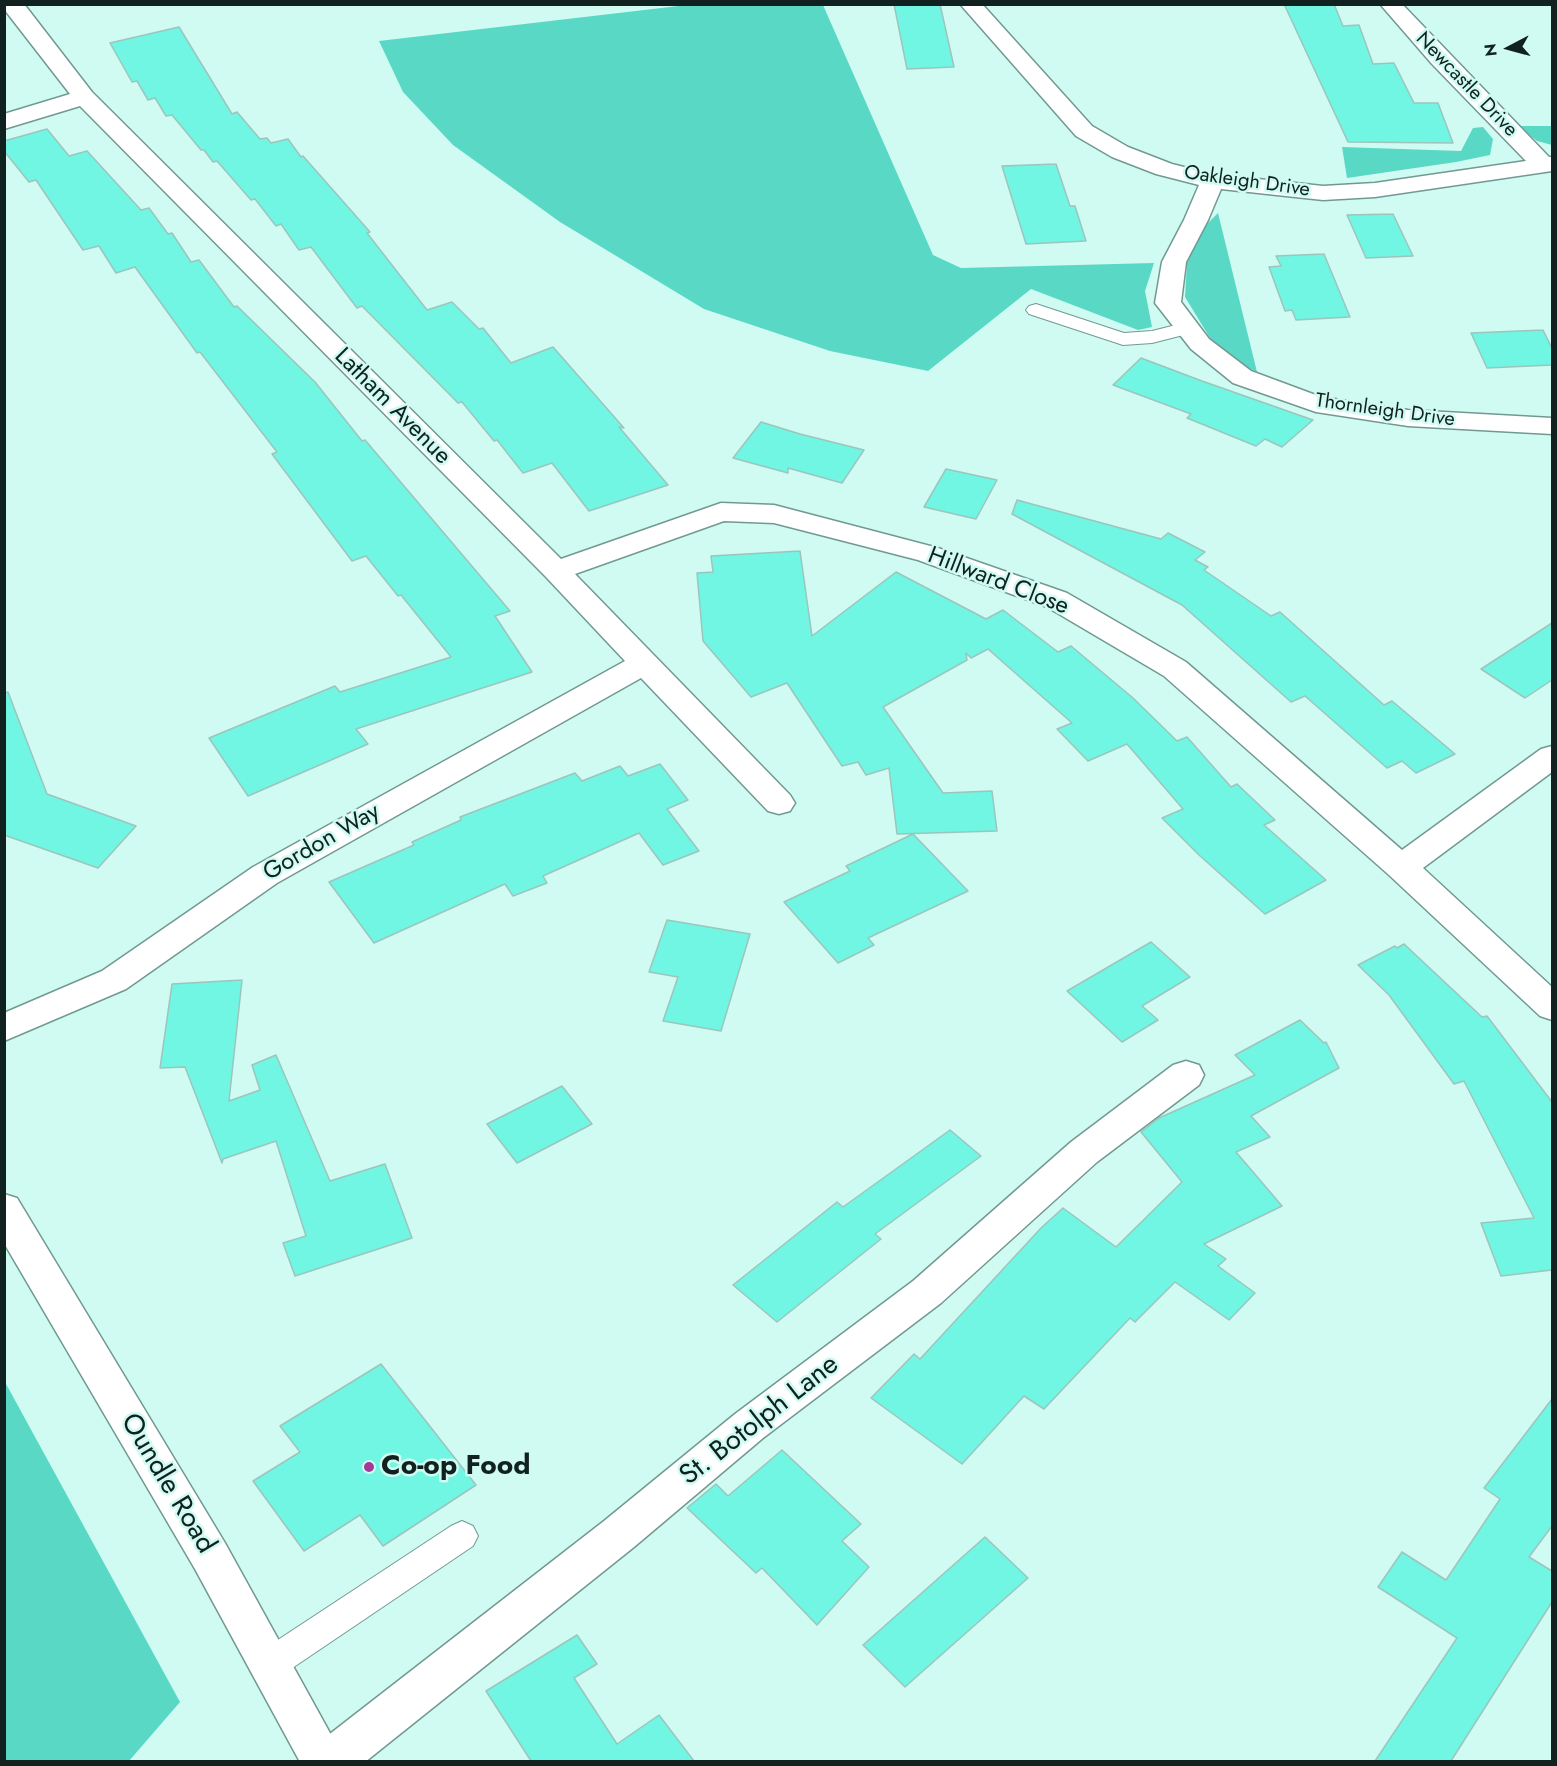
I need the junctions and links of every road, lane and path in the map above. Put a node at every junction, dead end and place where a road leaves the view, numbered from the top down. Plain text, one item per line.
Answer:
1 (12, 4) edge
2 (970, 4) edge
3 (1390, 4) edge
4 (84, 98) junction
5 (4, 122) edge
6 (1548, 164) edge
7 (1212, 181) junction
8 (1036, 310) dead end
9 (1188, 328) junction
10 (1552, 426) edge
11 (556, 571) junction
12 (644, 663) junction
13 (1552, 757) edge
14 (780, 803) dead end
15 (1401, 867) junction
16 (1552, 1007) edge
17 (4, 1028) edge
18 (1186, 1076) dead end
19 (4, 1209) edge
20 (462, 1536) dead end
21 (270, 1664) junction
22 (326, 1761) edge

1 - 4 street, Latham Avenue
2 - 7 street, Oakleigh Drive
3 - 6 street, Newcastle Drive
4 - 5 street
4 - 11 street, Latham Avenue
6 - 7 street, Oakleigh Drive
7 - 9 street, Thornleigh Drive
8 - 9 lane
9 - 10 street, Thornleigh Drive
11 - 12 street, Latham Avenue
11 - 15 street, Hillward Close
12 - 14 street, Latham Avenue
12 - 17 street, Gordon Way
13 - 15 street
15 - 16 street, Hillward Close
18 - 22 street, St. Botolph Lane
19 - 21 street, Oundle Road
20 - 21 lane
21 - 22 street, Oundle Road

